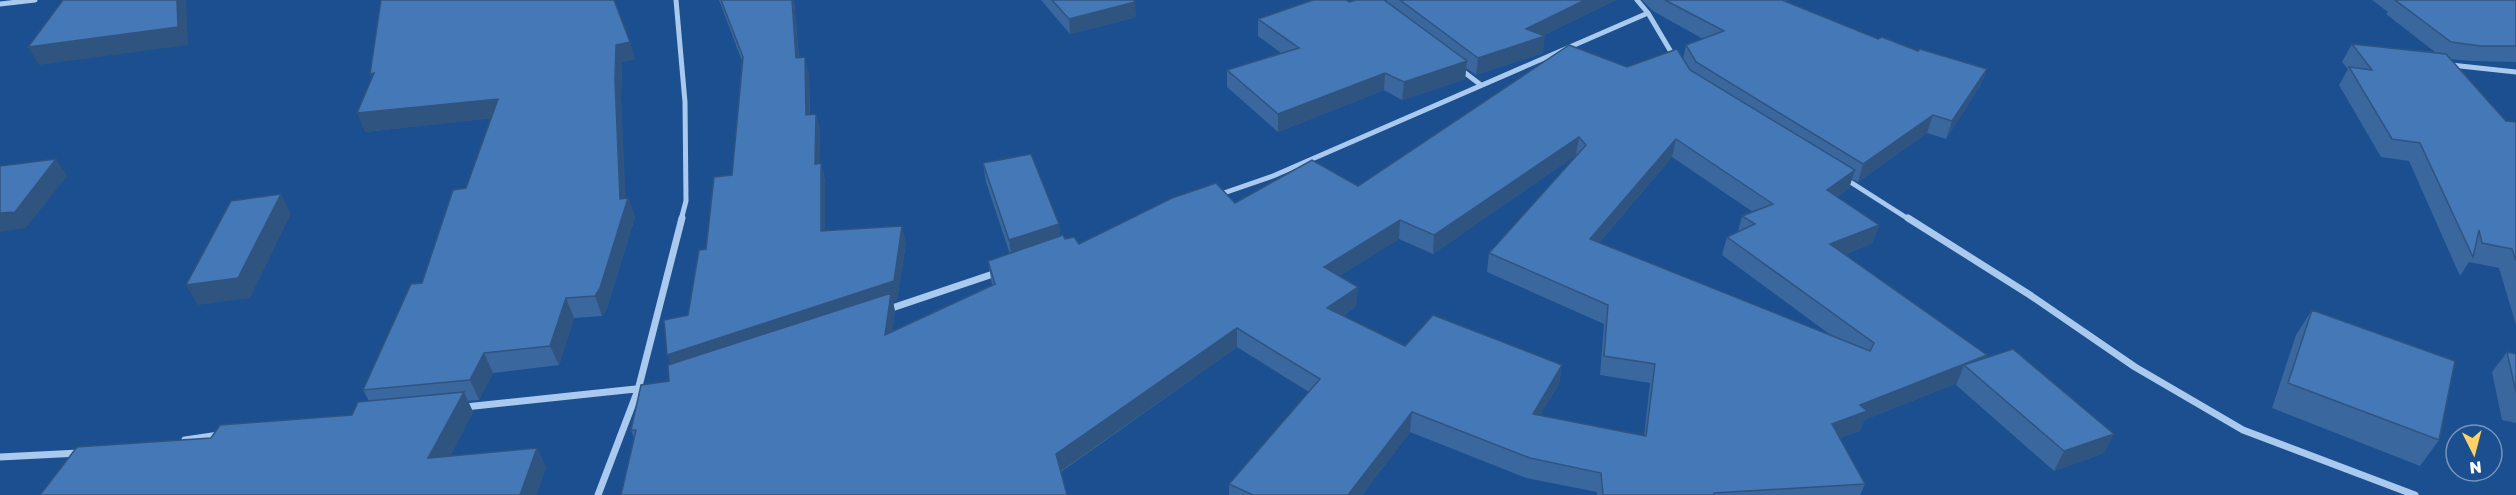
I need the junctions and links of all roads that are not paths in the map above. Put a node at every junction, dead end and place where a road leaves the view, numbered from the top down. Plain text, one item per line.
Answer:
1 (35, 0) edge
2 (676, 0) edge
3 (1637, 0) edge
4 (0, 4) edge
5 (1648, 14) junction
6 (1453, 63) edge
7 (1677, 63) edge
8 (2440, 63) edge
9 (2516, 72) edge
10 (1481, 85) junction
11 (1837, 174) edge
12 (1206, 200) edge
13 (1004, 270) edge
14 (883, 311) edge
15 (649, 387) edge
16 (638, 390) junction
17 (453, 408) edge
18 (231, 434) edge
19 (172, 442) edge
20 (0, 457) edge
21 (82, 461) edge
22 (598, 495) edge
23 (2415, 495) edge

1 - 4 street
2 - 16 street
3 - 5 street
5 - 7 street
5 - 10 street
6 - 10 street
8 - 9 street
10 - 12 street
11 - 23 street
13 - 14 street
15 - 16 street
16 - 17 street
16 - 22 street
18 - 19 street
20 - 21 street

